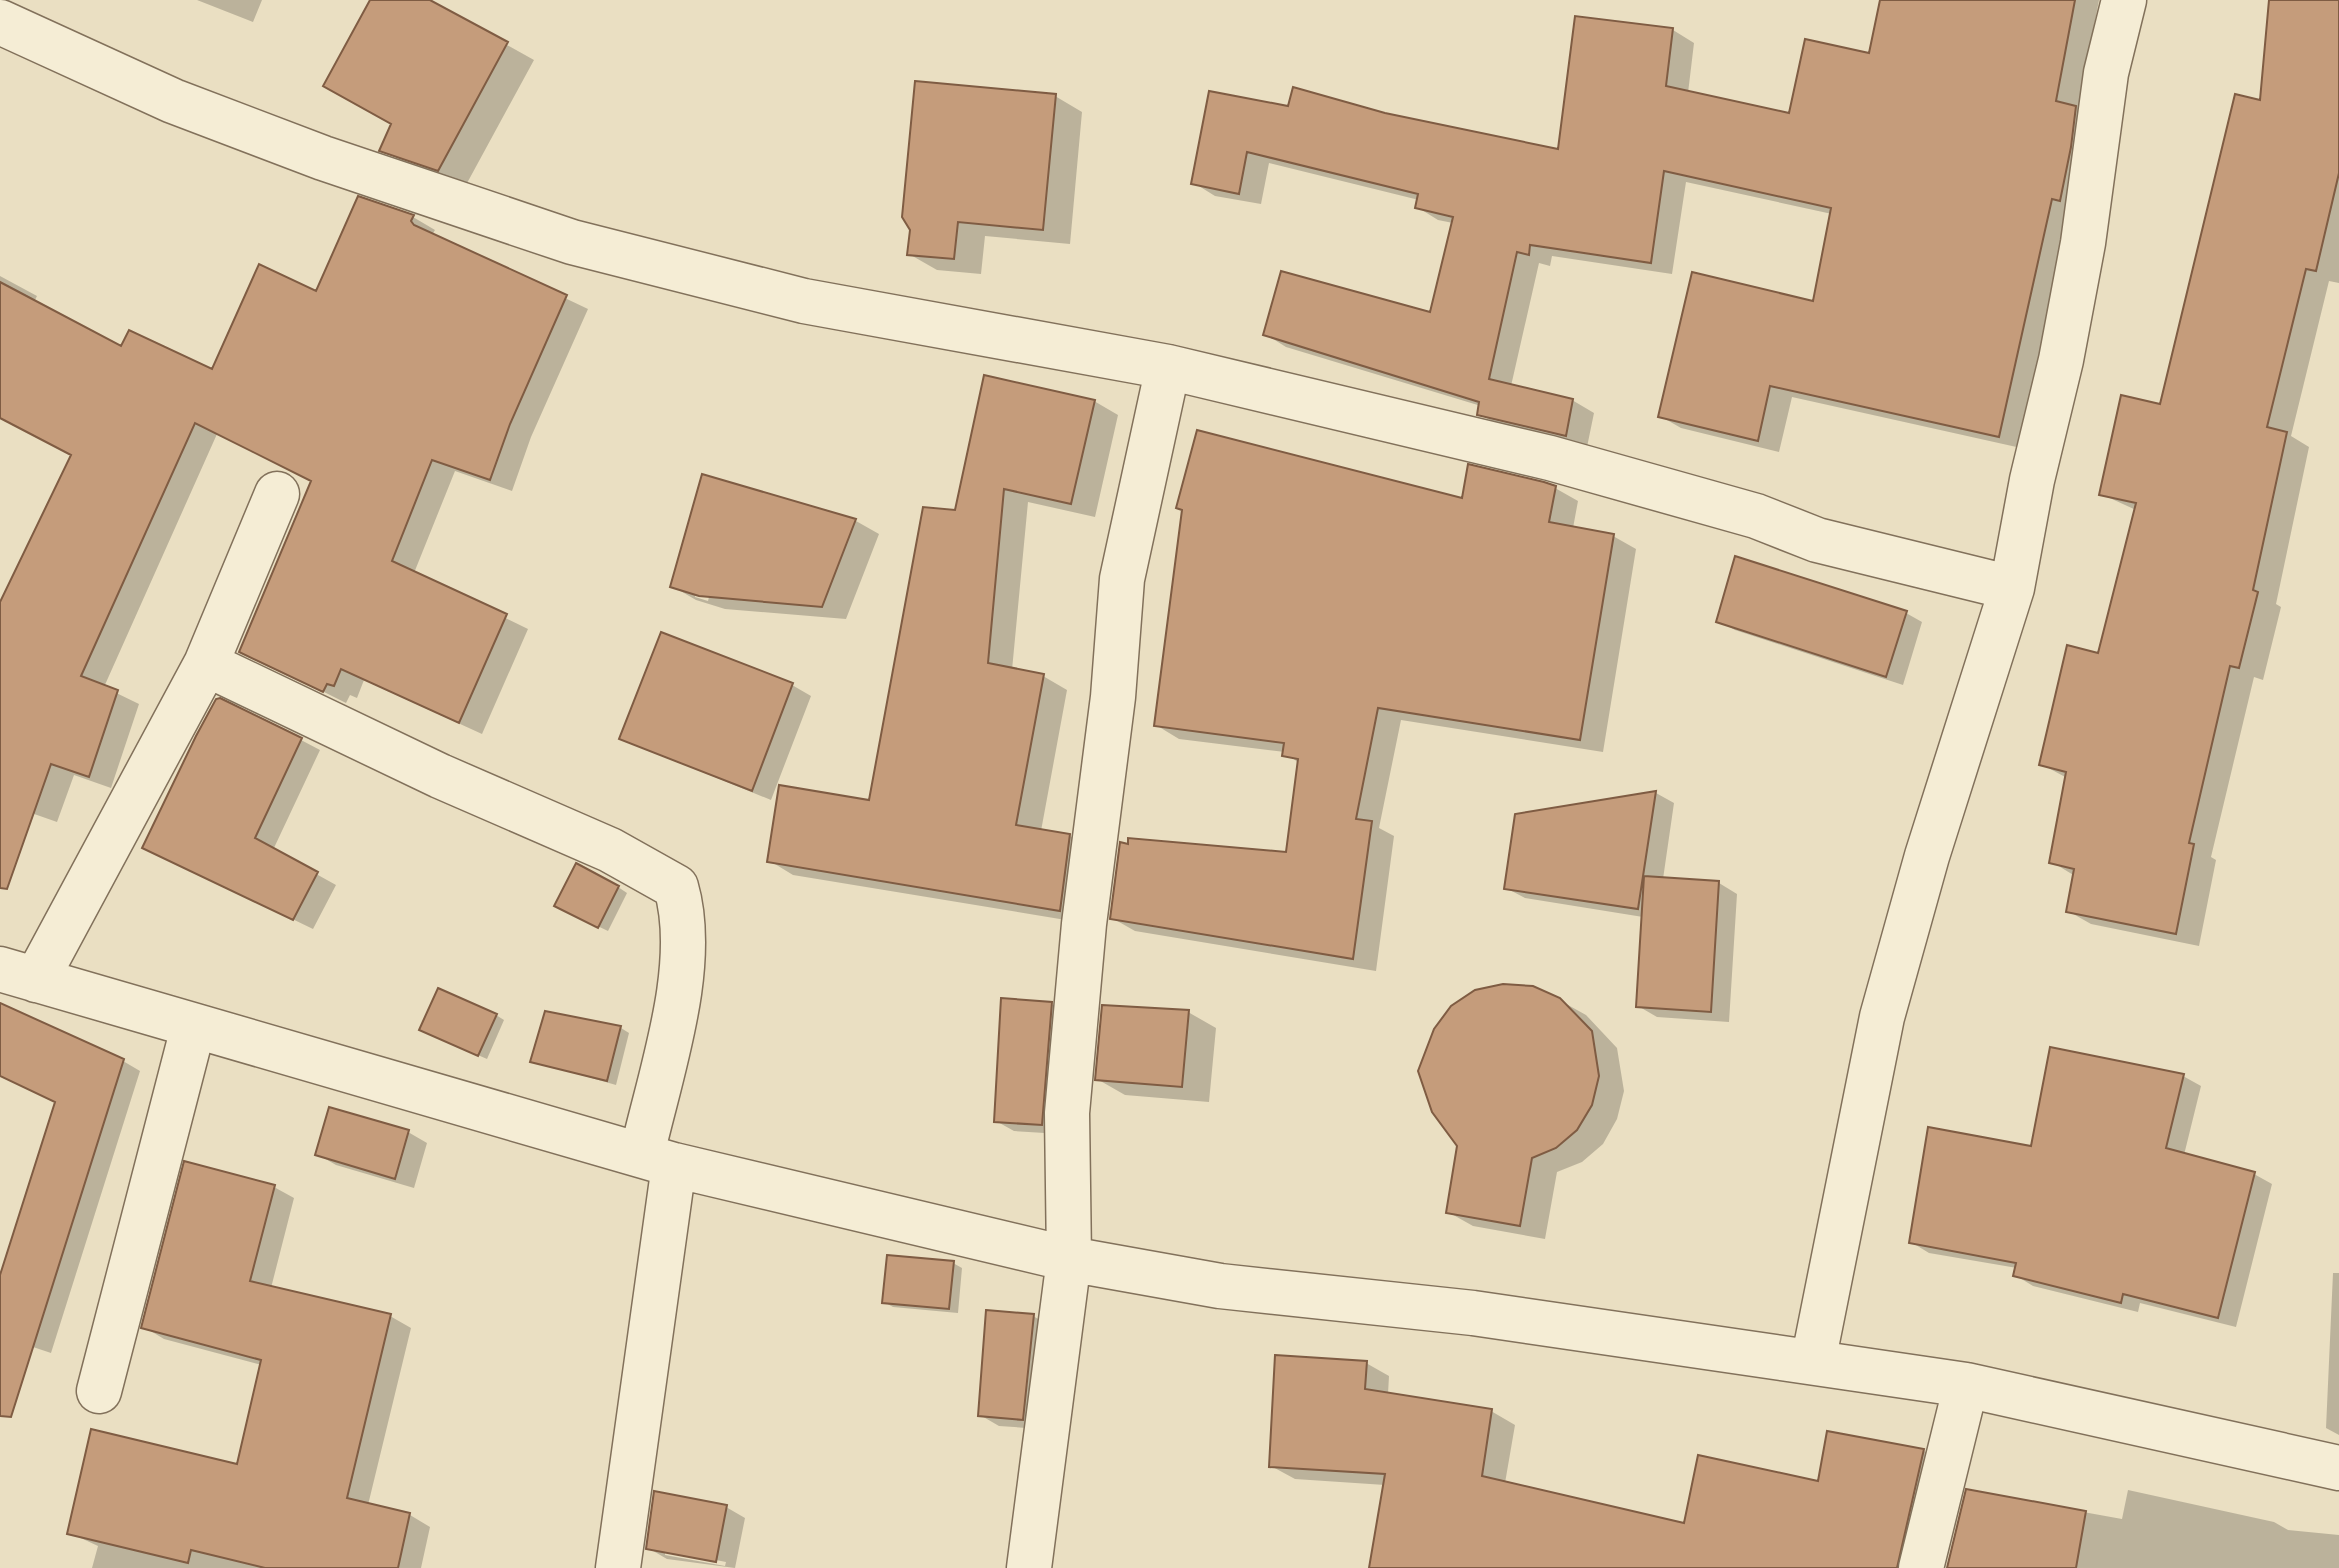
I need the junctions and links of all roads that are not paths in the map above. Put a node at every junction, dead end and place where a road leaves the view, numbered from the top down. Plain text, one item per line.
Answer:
1 (2124, 0) edge
2 (0, 22) edge
3 (1168, 367) junction
4 (277, 494) dead end
5 (2012, 588) junction
6 (206, 664) junction
7 (18, 974) edge
8 (193, 1028) junction
9 (658, 1160) junction
10 (1069, 1259) junction
11 (1813, 1362) junction
12 (1966, 1385) junction
13 (99, 1391) dead end
14 (2339, 1468) edge
15 (618, 1568) edge
16 (1029, 1568) edge
17 (1921, 1568) edge

1 - 5 street
2 - 3 street
3 - 5 street
3 - 10 street
4 - 6 street
5 - 11 street
6 - 7 street
6 - 9 street
7 - 8 street
8 - 9 street
8 - 13 street
9 - 10 street
9 - 15 street
10 - 11 street
10 - 16 street
11 - 12 street
12 - 14 street
12 - 17 street

